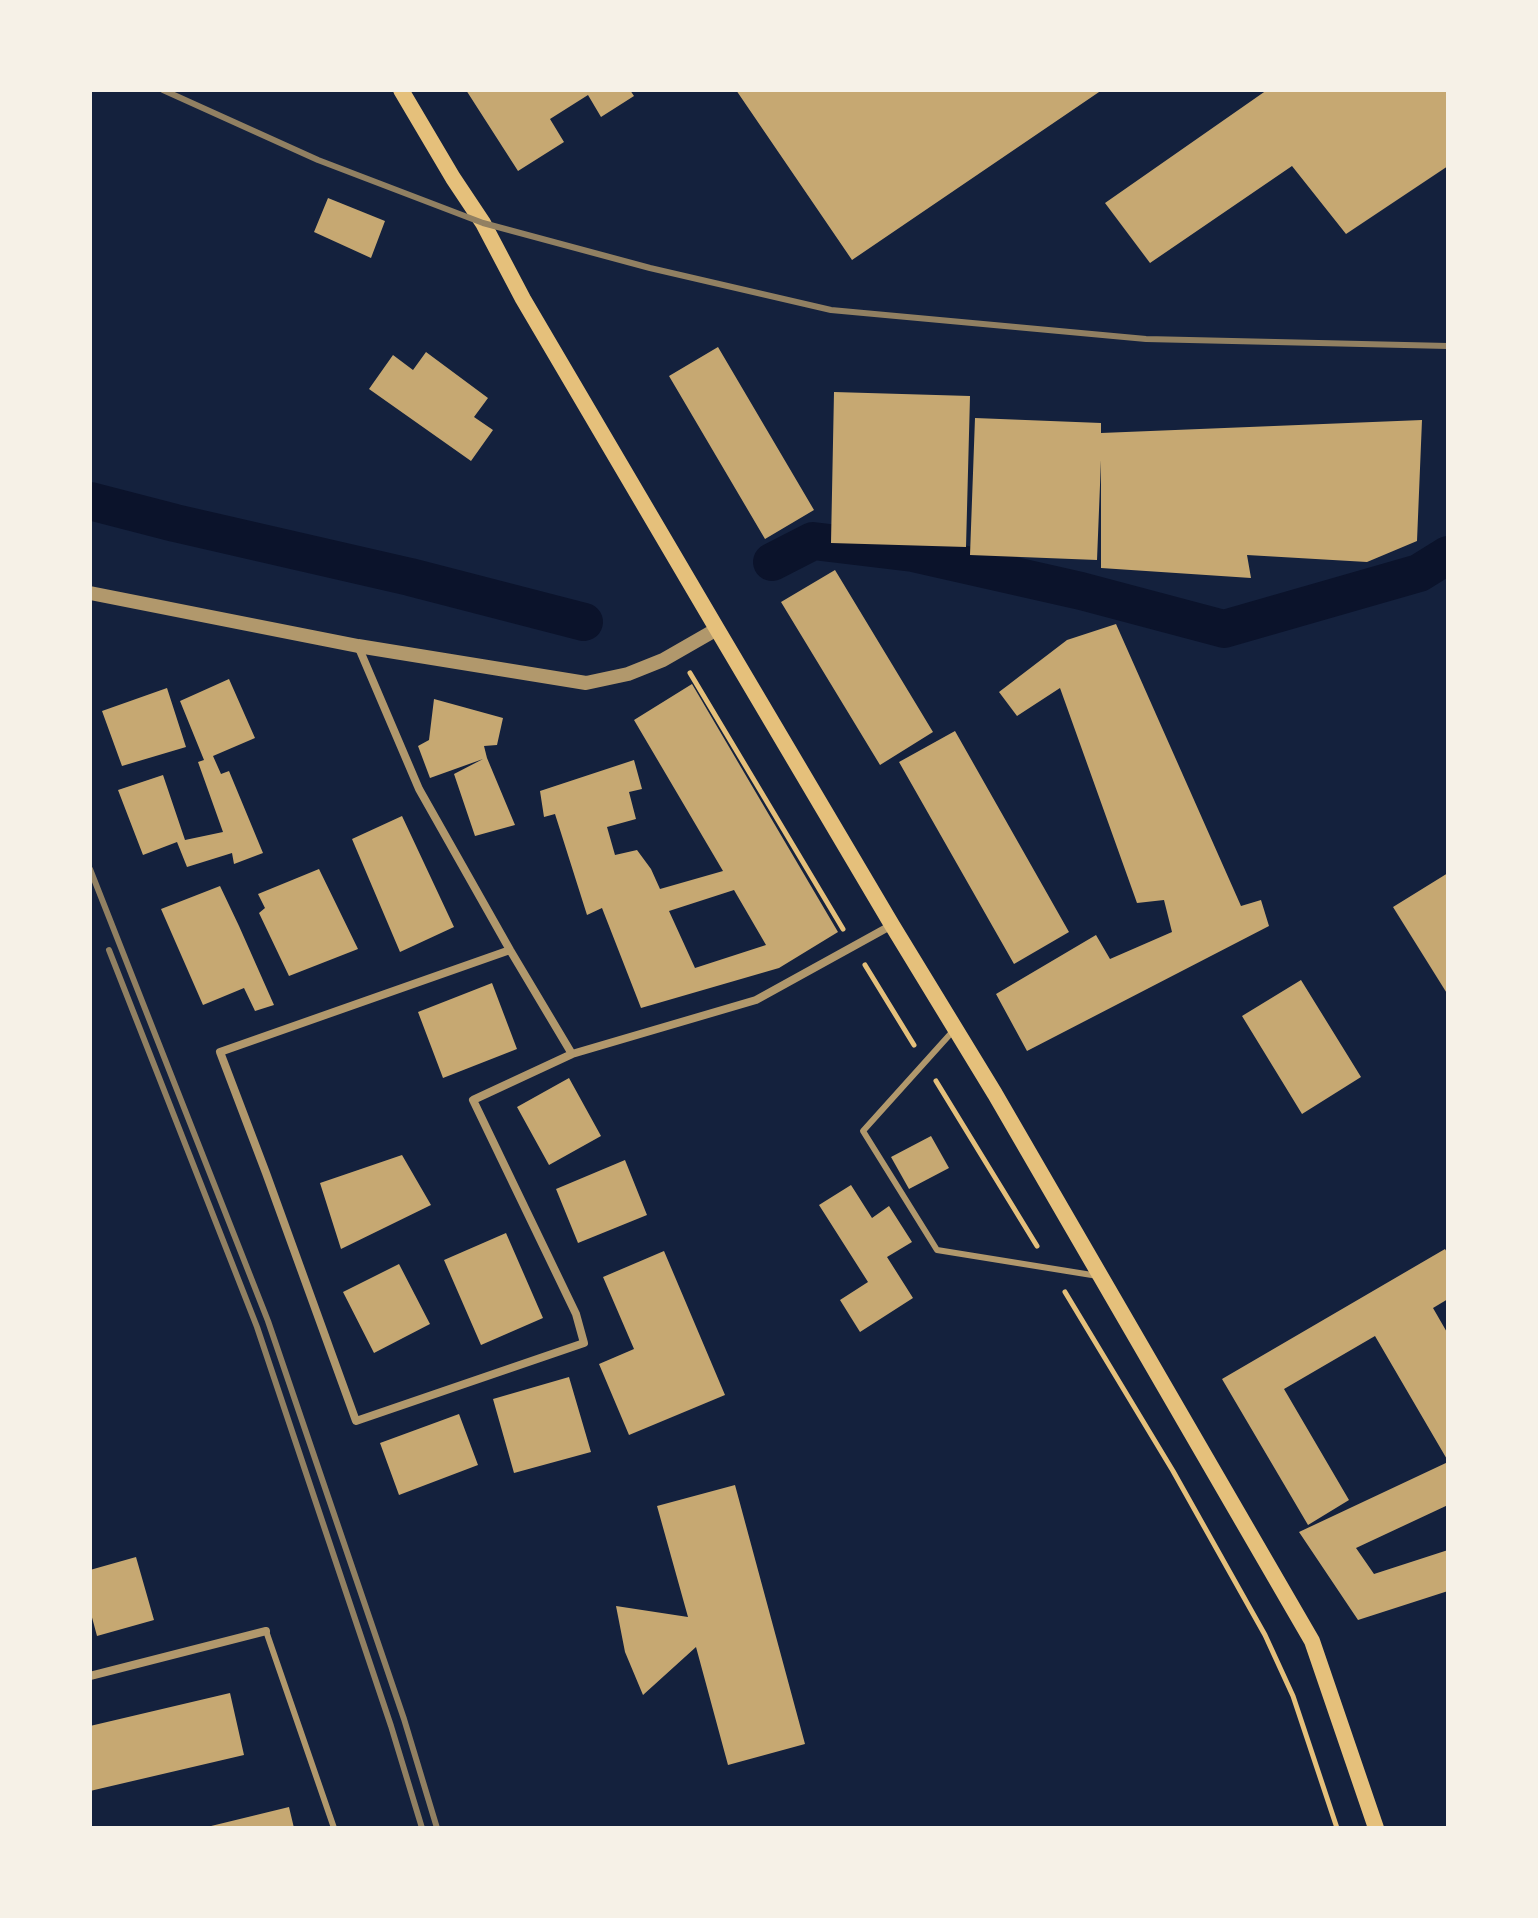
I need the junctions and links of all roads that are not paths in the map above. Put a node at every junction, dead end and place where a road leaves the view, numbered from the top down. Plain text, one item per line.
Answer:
1 (401, 90) edge
2 (90, 593) edge
3 (717, 629) junction
4 (358, 646) junction
5 (892, 925) junction
6 (510, 950) junction
7 (955, 1029) junction
8 (572, 1054) junction
9 (1102, 1277) junction
10 (266, 1631) joint
11 (90, 1676) edge
12 (334, 1828) edge
13 (1376, 1828) edge

1 - 3 main road
2 - 4 street
3 - 4 street
3 - 5 main road
4 - 6 street
5 - 7 main road
5 - 8 street
6 - 8 street
6 - 8 street
7 - 9 main road
7 - 9 lane
9 - 13 main road
10 - 11 street
10 - 12 lane

